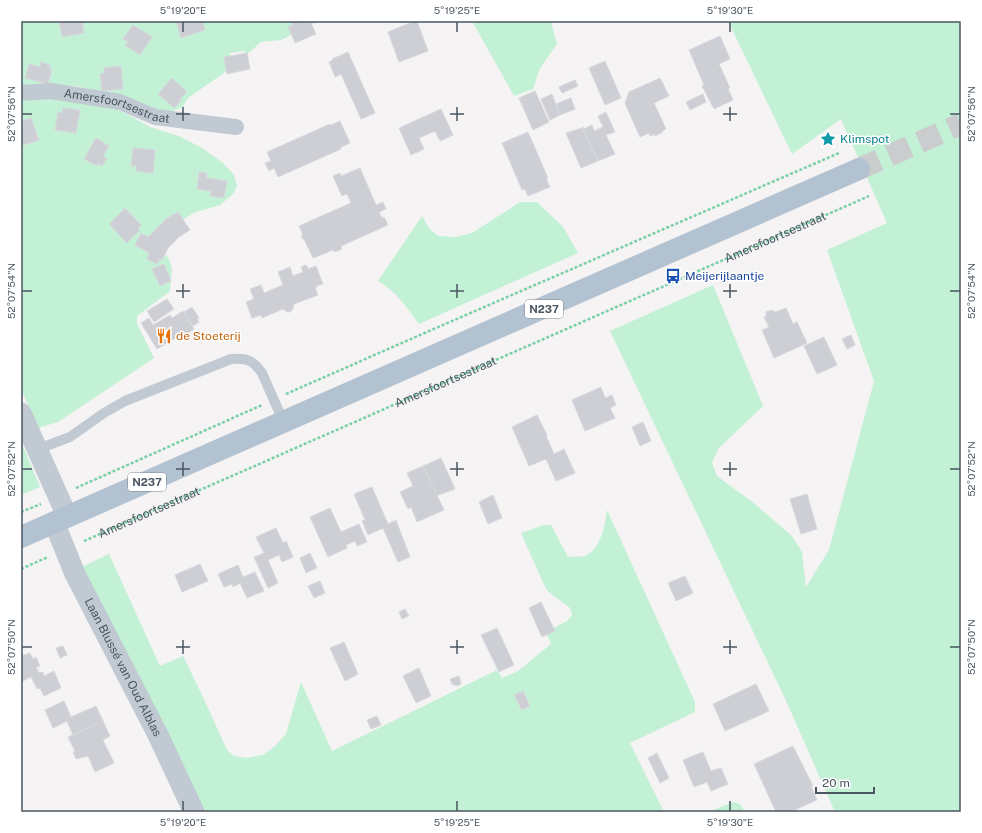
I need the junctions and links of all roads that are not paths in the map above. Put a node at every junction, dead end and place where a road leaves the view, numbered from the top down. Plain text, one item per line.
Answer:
1 (21, 93) edge
2 (236, 127) dead end
3 (859, 169) tunnel mouth
4 (21, 413) edge
5 (284, 423) junction
6 (38, 449) junction
7 (60, 519) junction
8 (21, 537) edge
9 (194, 812) edge

1 - 2 street, Amersfoortsestraat
3 - 5 main road, N237
4 - 6 street, Laan Blussé van Oud Alblas
5 - 6 lane
5 - 7 main road, N237
6 - 7 street, Laan Blussé van Oud Alblas
7 - 8 main road, N237
7 - 9 street, Laan Blussé van Oud Alblas

